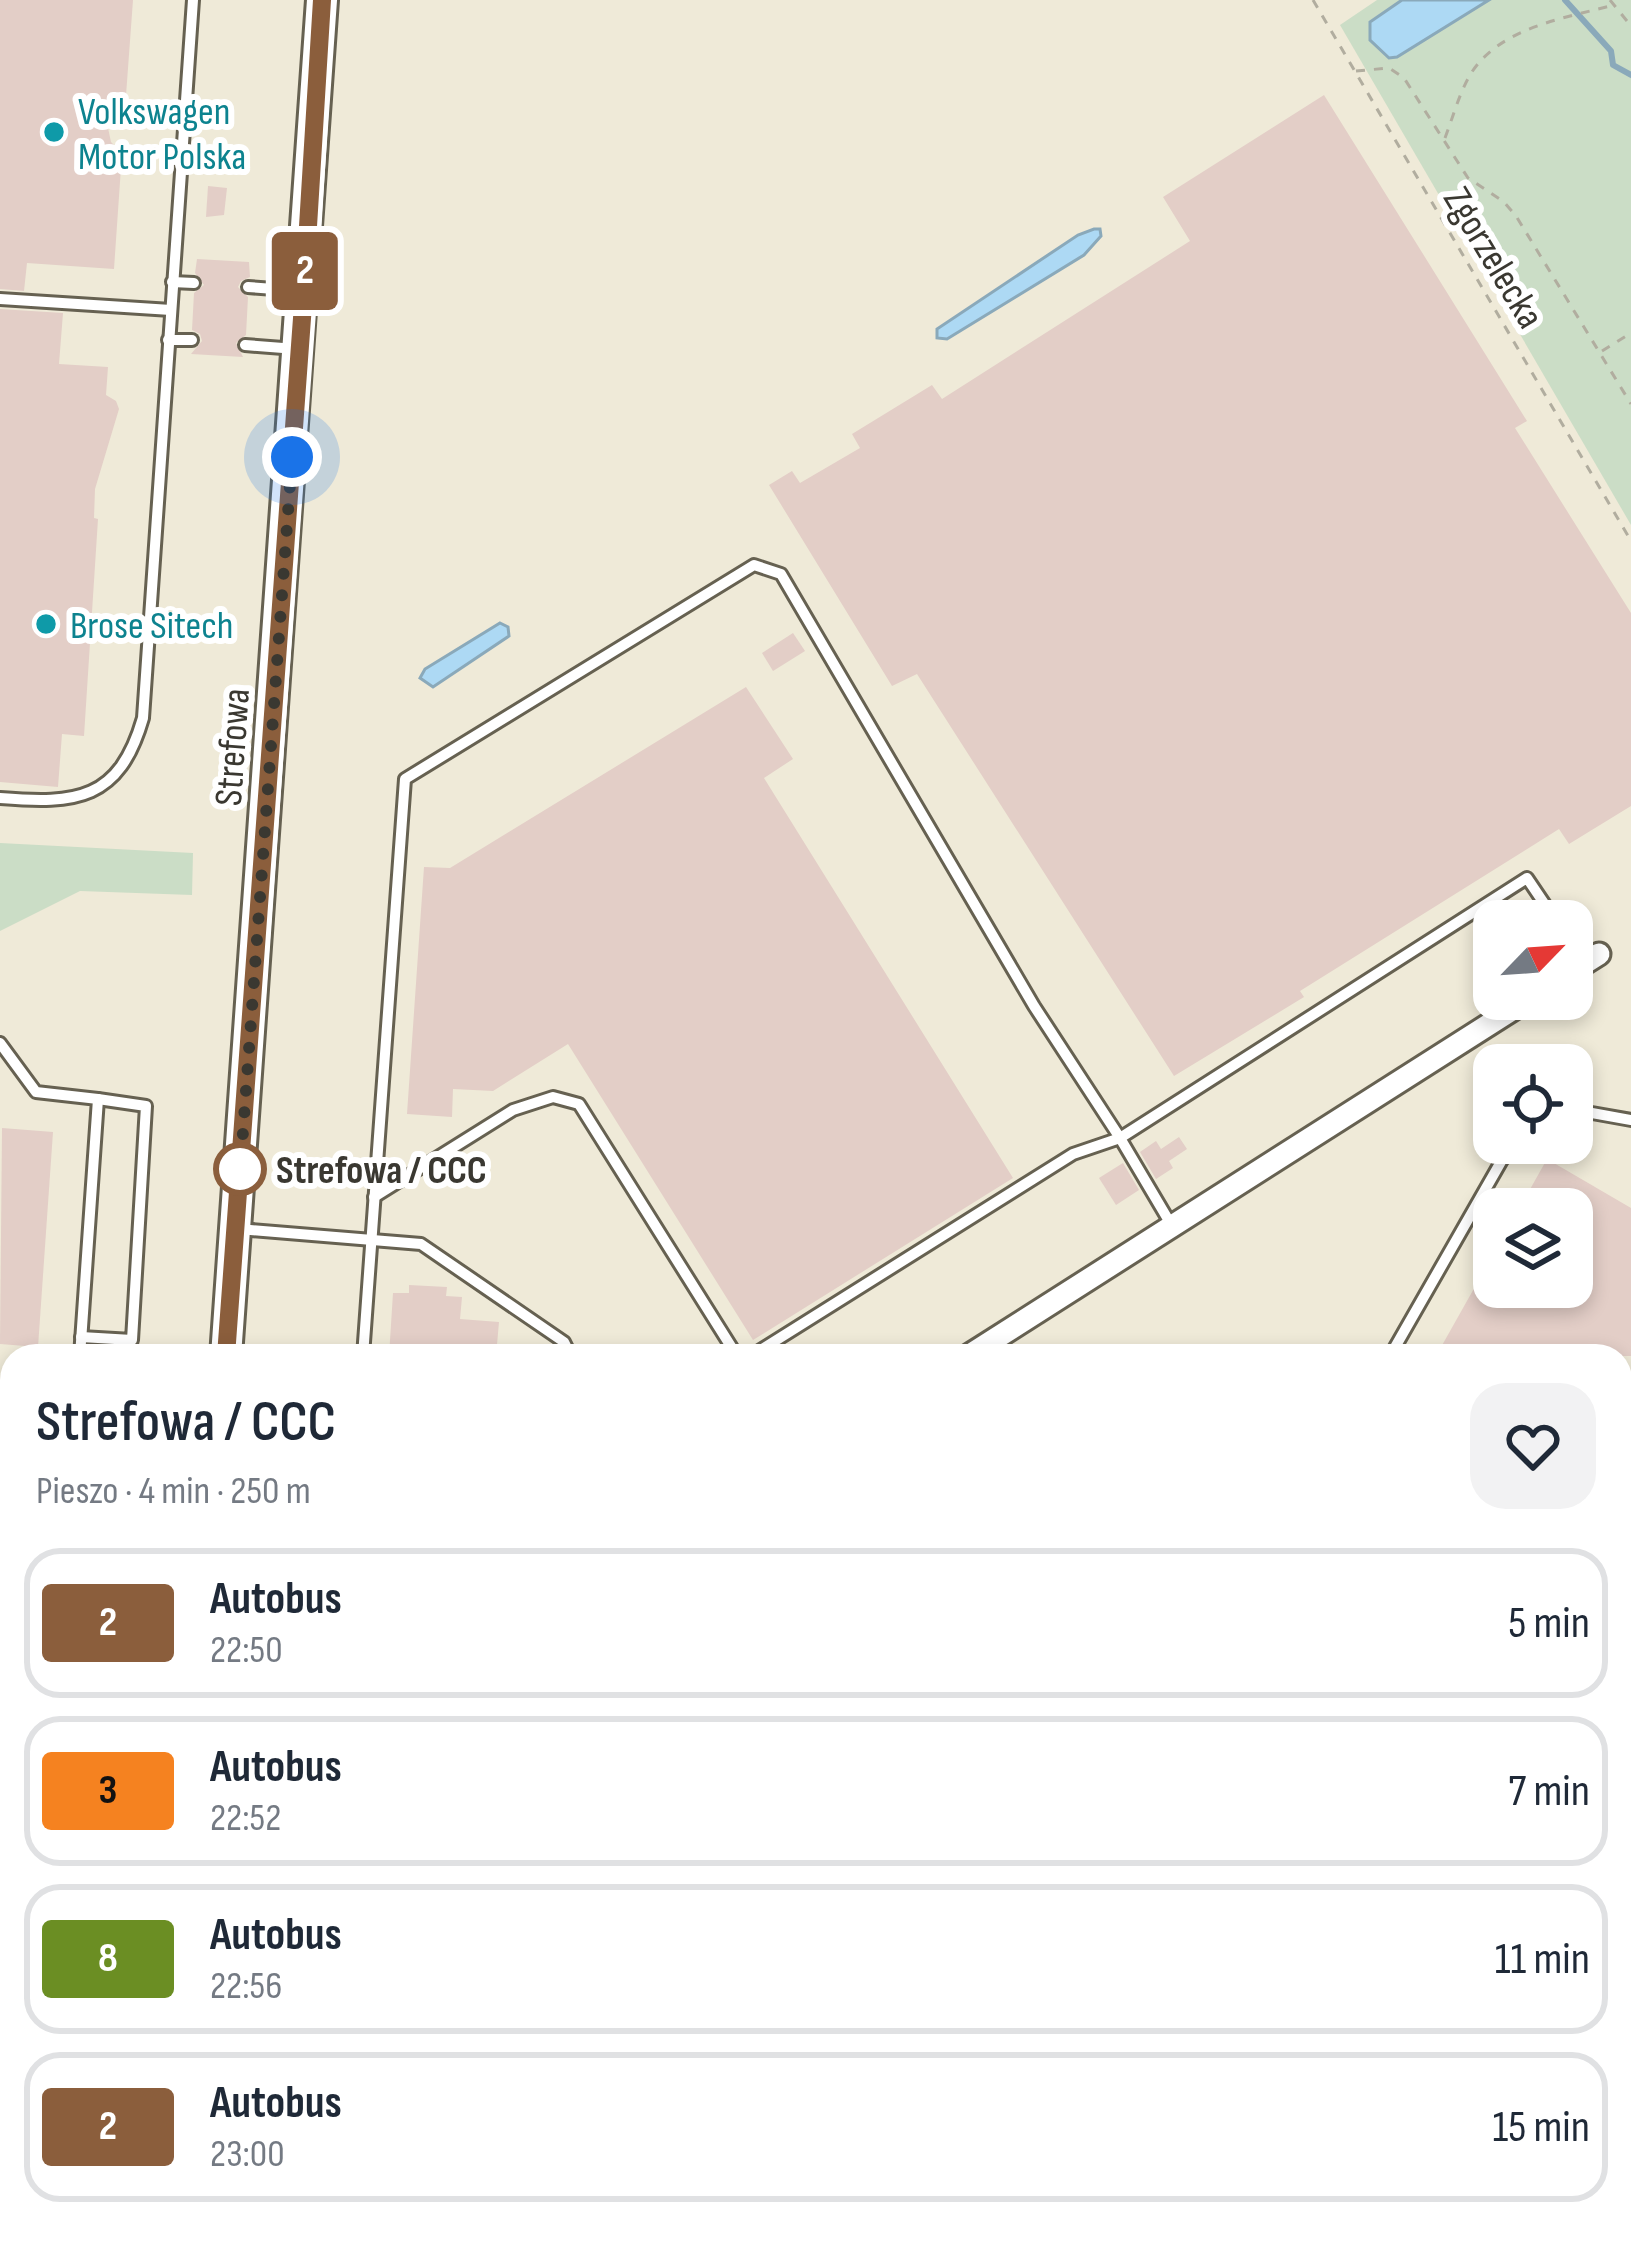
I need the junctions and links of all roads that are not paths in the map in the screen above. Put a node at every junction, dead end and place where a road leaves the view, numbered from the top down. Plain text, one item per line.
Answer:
1 (193, 0) edge
2 (322, 0) edge
3 (172, 282) junction
4 (194, 284) dead end
5 (248, 287) dead end
6 (304, 291) junction
7 (0, 299) edge
8 (171, 310) junction
9 (168, 340) junction
10 (192, 340) dead end
11 (245, 345) dead end
12 (299, 350) junction
13 (0, 798) edge
14 (1493, 900) edge
15 (1542, 900) edge
16 (1473, 912) edge
17 (1495, 1020) edge
18 (0, 1043) edge
19 (98, 1100) junction
20 (1593, 1113) edge
21 (1631, 1120) edge
22 (1120, 1138) junction
23 (1500, 1164) edge
24 (374, 1197) junction
25 (1172, 1226) junction
26 (236, 1228) junction
27 (371, 1240) junction
28 (81, 1337) junction
29 (81, 1344) edge
30 (227, 1344) edge
31 (364, 1344) edge
32 (565, 1344) edge
33 (729, 1344) edge
34 (770, 1344) edge
35 (987, 1344) edge
36 (1397, 1344) edge

1 - 3 lane
2 - 6 street, Strefowa
3 - 4 lane
3 - 8 lane
5 - 6 lane
6 - 12 street, Strefowa
7 - 8 lane
8 - 9 lane
9 - 10 lane
9 - 13 lane
11 - 12 lane
12 - 26 street, Strefowa
14 - 15 lane
16 - 22 lane
17 - 25 street
18 - 19 lane
19 - 28 lane
19 - 28 lane
20 - 21 lane
22 - 24 lane
22 - 25 lane
22 - 34 lane
23 - 36 lane
24 - 27 lane
24 - 33 lane
25 - 35 street
26 - 27 lane
26 - 30 street, Strefowa
27 - 31 lane
27 - 32 lane
28 - 29 lane

